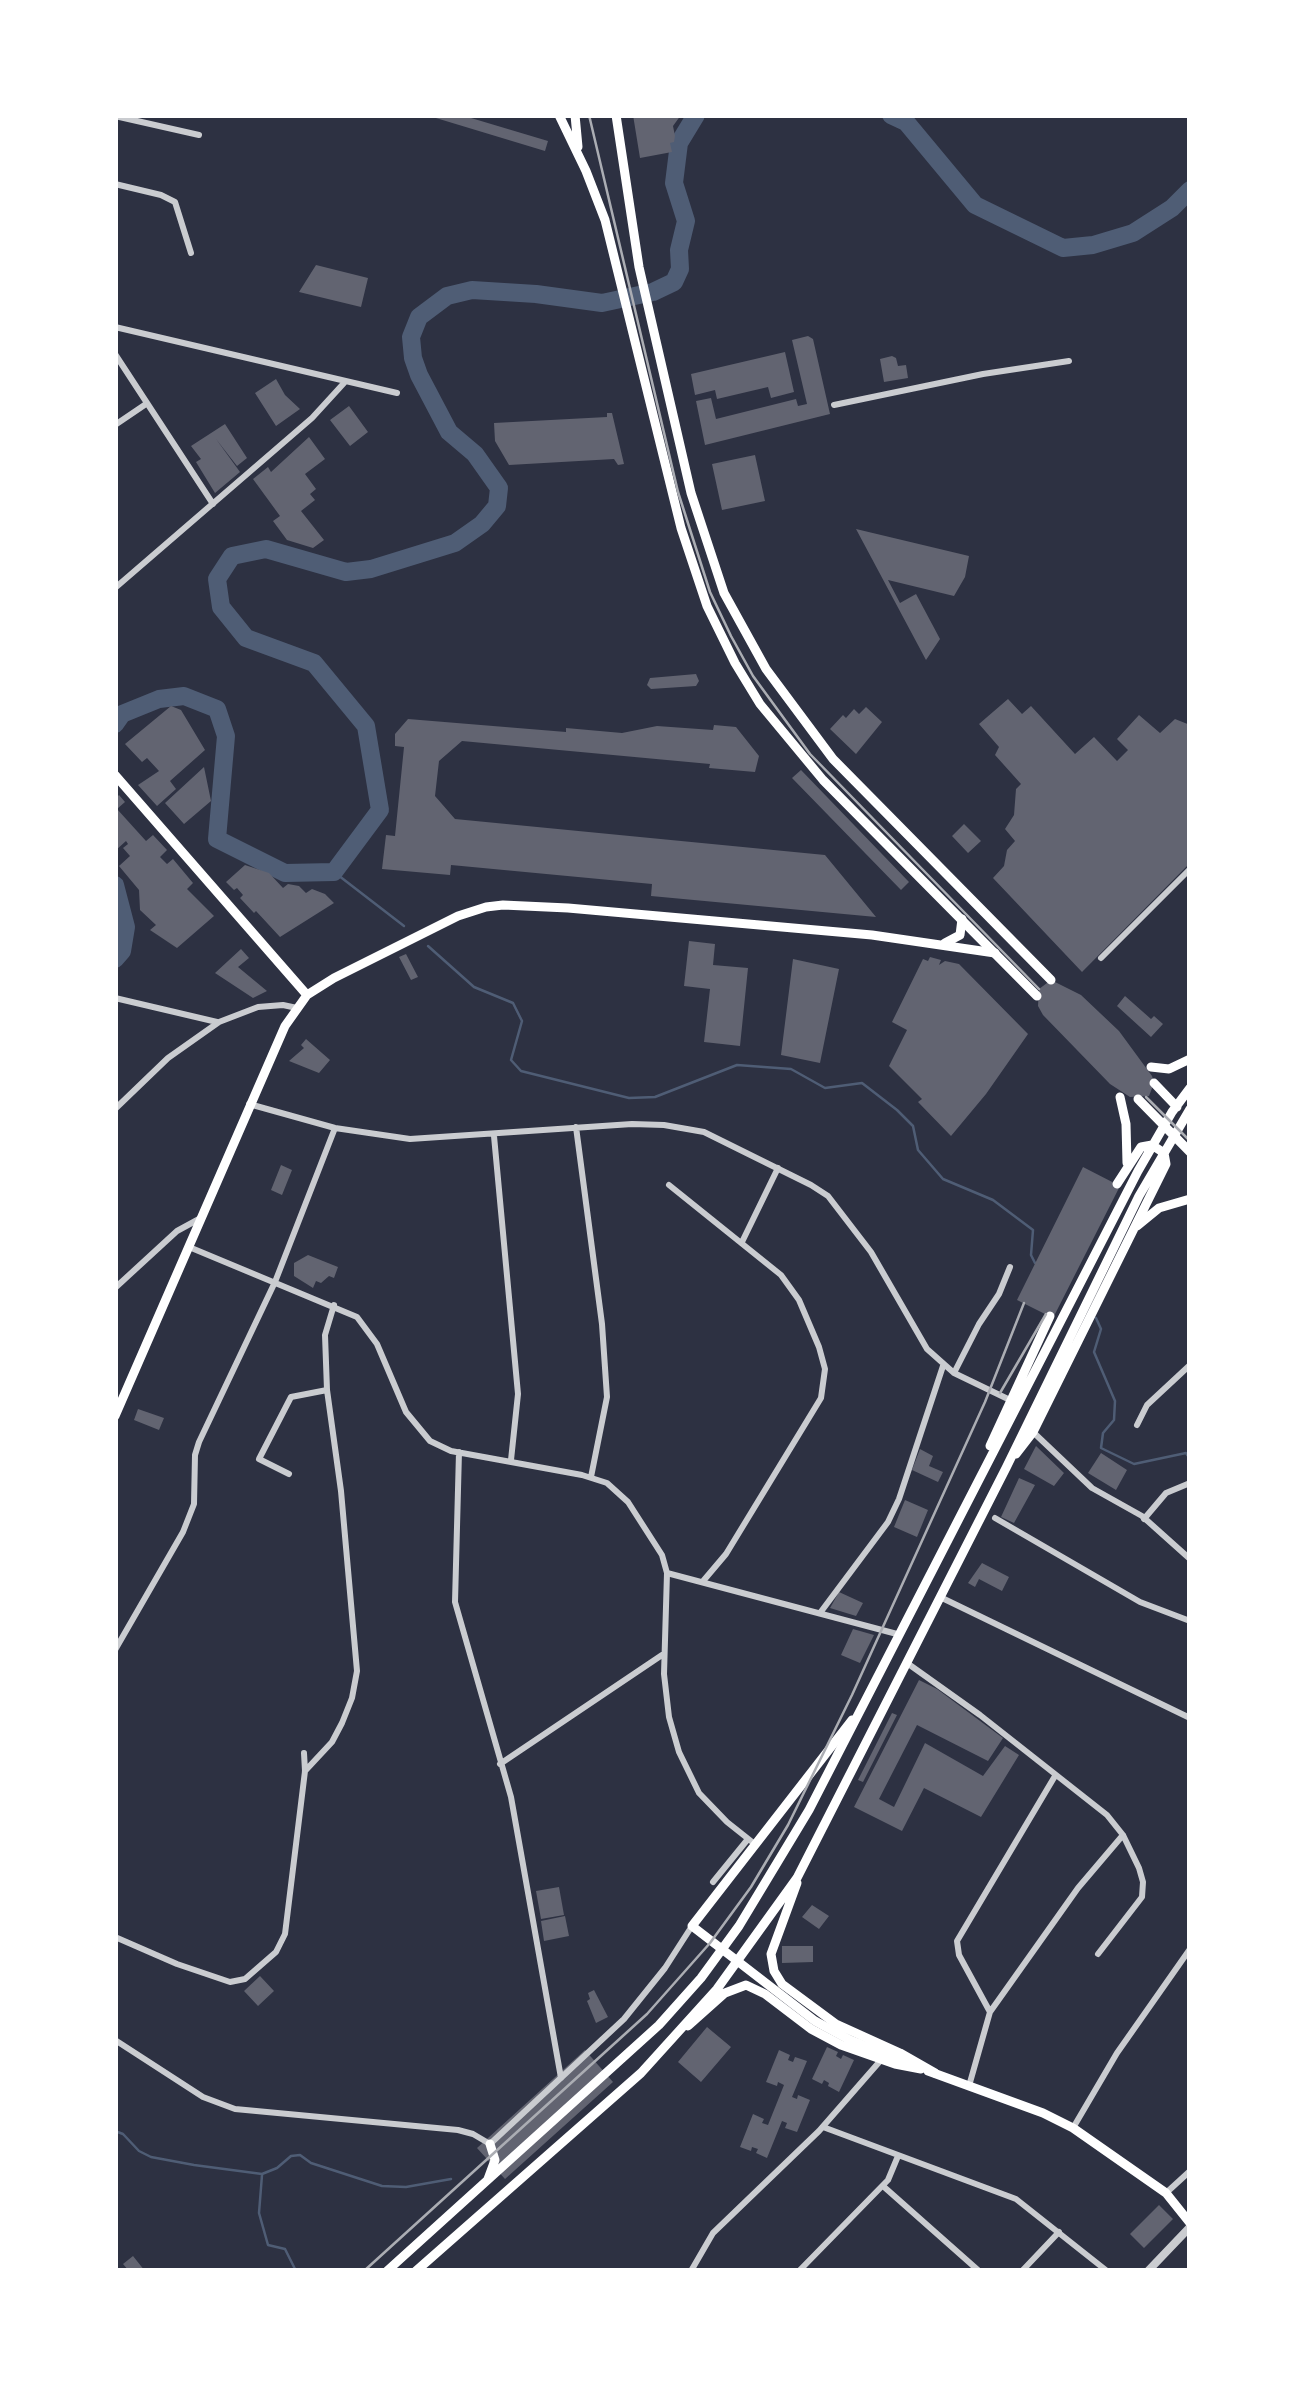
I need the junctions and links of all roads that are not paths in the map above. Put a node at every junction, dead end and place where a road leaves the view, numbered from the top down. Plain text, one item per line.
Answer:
1 (154, 115) edge
2 (559, 115) edge
3 (575, 115) edge
4 (613, 115) edge
5 (115, 116) edge
6 (152, 124) junction
7 (198, 135) dead end
8 (580, 158) junction
9 (115, 184) edge
10 (192, 254) dead end
11 (115, 327) edge
12 (115, 354) edge
13 (1069, 361) dead end
14 (344, 383) junction
15 (397, 394) dead end
16 (146, 404) junction
17 (834, 405) dead end
18 (115, 426) edge
19 (213, 504) junction
20 (116, 584) edge
21 (115, 775) edge
22 (1190, 869) edge
23 (962, 919) junction
24 (943, 944) junction
25 (995, 952) junction
26 (1102, 958) dead end
27 (1051, 980) dead end
28 (307, 995) junction
29 (1038, 996) dead end
30 (115, 998) edge
31 (297, 1008) junction
32 (218, 1022) junction
33 (1190, 1059) edge
34 (1151, 1067) dead end
35 (1154, 1083) dead end
36 (1190, 1088) edge
37 (1120, 1097) dead end
38 (1138, 1099) dead end
39 (249, 1104) junction
40 (115, 1109) edge
41 (1190, 1109) edge
42 (1190, 1119) edge
43 (576, 1127) junction
44 (336, 1128) junction
45 (494, 1136) junction
46 (1190, 1152) edge
47 (778, 1168) junction
48 (1126, 1168) junction
49 (1117, 1184) dead end
50 (669, 1185) dead end
51 (1190, 1200) edge
52 (201, 1218) junction
53 (742, 1242) junction
54 (1124, 1245) junction
55 (189, 1246) junction
56 (1010, 1267) dead end
57 (275, 1282) junction
58 (115, 1288) edge
59 (334, 1304) junction
60 (1050, 1316) dead end
61 (1190, 1364) edge
62 (943, 1366) junction
63 (954, 1373) junction
64 (327, 1390) junction
65 (1010, 1400) junction
66 (115, 1416) edge
67 (1138, 1425) dead end
68 (1034, 1432) junction
69 (458, 1452) junction
70 (988, 1458) junction
71 (511, 1460) junction
72 (1006, 1468) junction
73 (289, 1474) dead end
74 (591, 1477) junction
75 (1188, 1484) edge
76 (995, 1518) dead end
77 (1144, 1519) junction
78 (1190, 1559) edge
79 (666, 1572) junction
80 (704, 1580) junction
81 (939, 1596) junction
82 (820, 1612) junction
83 (1190, 1621) edge
84 (898, 1634) junction
85 (115, 1650) edge
86 (663, 1654) junction
87 (906, 1662) junction
88 (860, 1710) junction
89 (1190, 1718) edge
90 (304, 1753) dead end
91 (500, 1764) junction
92 (305, 1772) junction
93 (1055, 1776) junction
94 (1123, 1835) junction
95 (753, 1842) junction
96 (798, 1878) junction
97 (714, 1882) dead end
98 (692, 1926) junction
99 (115, 1937) edge
100 (1190, 1949) edge
101 (1098, 1954) dead end
102 (990, 2012) junction
103 (678, 2033) junction
104 (115, 2040) edge
105 (882, 2060) junction
106 (930, 2072) junction
107 (561, 2080) junction
108 (969, 2086) junction
109 (823, 2127) junction
110 (1073, 2128) junction
111 (490, 2144) junction
112 (898, 2156) junction
113 (1190, 2171) edge
114 (483, 2186) junction
115 (882, 2186) junction
116 (1166, 2192) junction
117 (1190, 2225) edge
118 (1059, 2232) junction
119 (387, 2271) edge
120 (416, 2271) edge
121 (691, 2271) edge
122 (798, 2271) edge
123 (980, 2271) edge
124 (1022, 2271) edge
125 (1107, 2271) edge
126 (1148, 2271) edge

1 - 6 street
2 - 8 main road
3 - 8 main road
4 - 27 main road
5 - 6 street
6 - 7 street
8 - 23 main road
9 - 10 street
11 - 14 street
12 - 16 street
13 - 17 street
14 - 15 street
14 - 19 street
16 - 18 street
16 - 19 street
19 - 20 street
21 - 28 main road
22 - 26 street
23 - 24 main road
23 - 25 main road
24 - 25 main road
24 - 28 main road
25 - 29 main road
28 - 31 main road
30 - 32 street
31 - 32 street
31 - 39 main road
32 - 40 street
33 - 34 main road
35 - 42 main road
36 - 70 main road
37 - 48 main road
38 - 46 main road
39 - 44 street
39 - 52 main road
41 - 72 main road
43 - 45 street
43 - 47 street
43 - 74 street
44 - 45 street
44 - 57 street
45 - 71 street
47 - 53 street
47 - 62 street
48 - 49 main road
48 - 54 main road
50 - 53 street
51 - 54 main road
52 - 55 main road
52 - 58 street
53 - 80 street
54 - 68 main road
55 - 57 street
55 - 66 main road
56 - 63 street
57 - 59 street
57 - 85 street
59 - 64 street
59 - 69 street
60 - 65 main road
61 - 67 street
62 - 63 street
62 - 82 street
63 - 65 street
64 - 73 street
64 - 92 street
65 - 70 main road
68 - 72 main road
68 - 77 street
69 - 71 street
69 - 91 street
70 - 84 main road
71 - 74 street
72 - 81 main road
74 - 79 street
75 - 77 street
76 - 83 street
77 - 78 street
79 - 80 street
79 - 86 street
80 - 82 street
81 - 87 main road
81 - 89 street
82 - 84 street
84 - 88 main road
86 - 91 street
86 - 95 street
87 - 93 street
87 - 96 main road
88 - 95 main road
88 - 114 main road
90 - 92 street
91 - 107 street
92 - 99 street
93 - 94 street
93 - 102 street
94 - 101 street
94 - 102 street
95 - 97 street
95 - 98 main road
96 - 103 main road
96 - 106 main road
98 - 106 main road
98 - 107 street
100 - 110 street
102 - 108 street
103 - 105 main road
103 - 120 main road
104 - 111 street
105 - 106 main road
105 - 109 street
106 - 108 main road
107 - 111 street
108 - 110 main road
109 - 112 street
109 - 121 street
110 - 116 main road
111 - 114 main road
112 - 115 street
112 - 118 street
113 - 116 street
114 - 119 main road
115 - 122 street
115 - 123 street
116 - 117 main road
117 - 126 street
118 - 124 street
118 - 125 street

